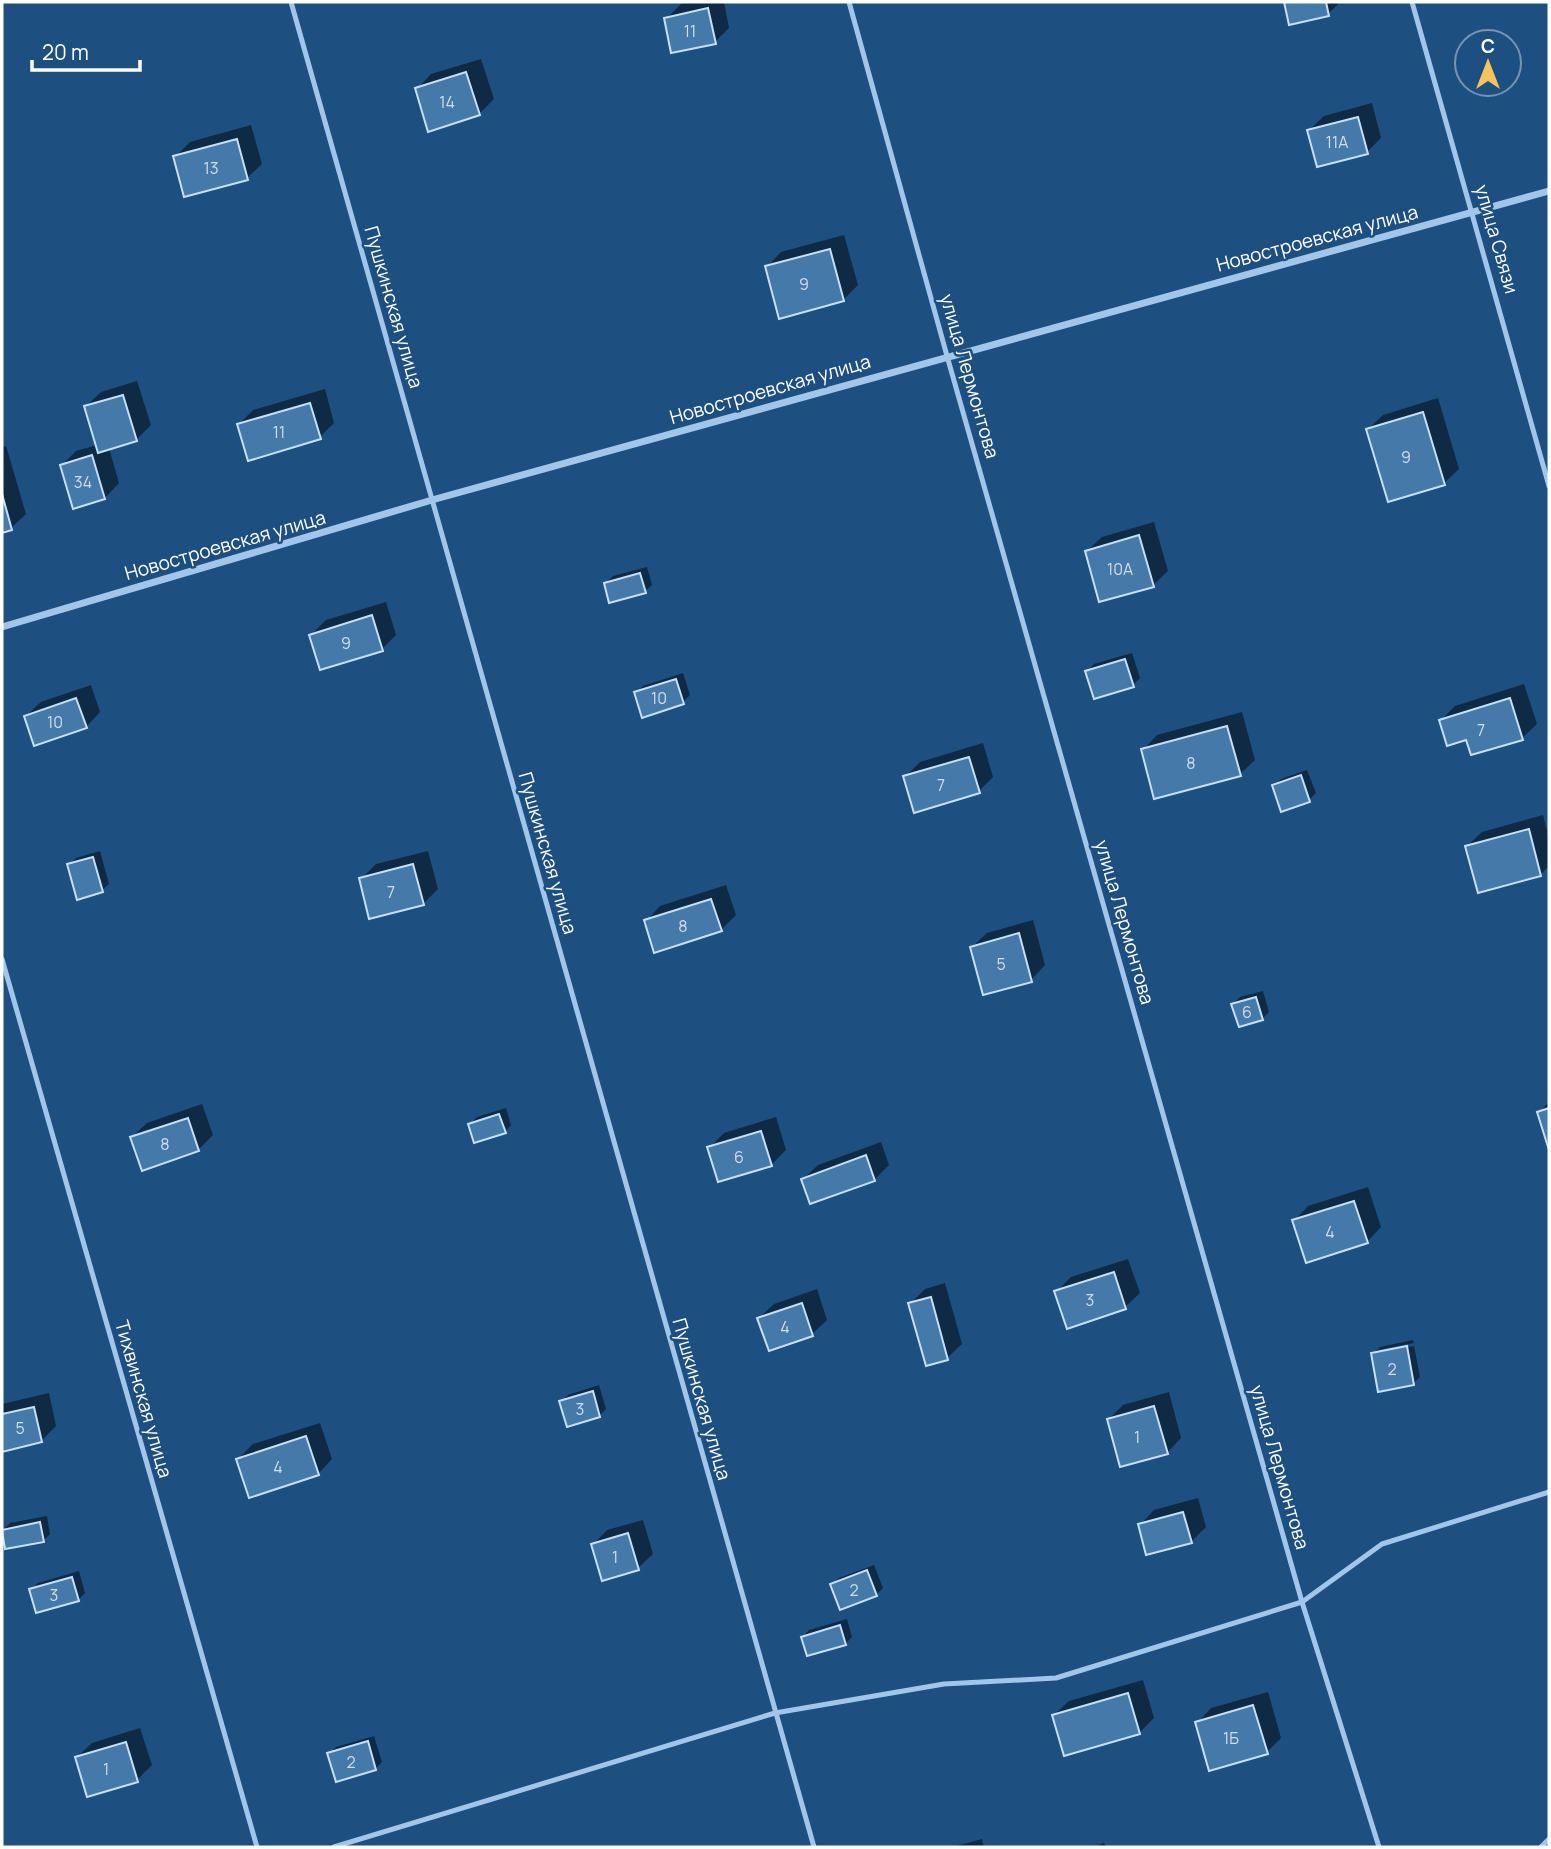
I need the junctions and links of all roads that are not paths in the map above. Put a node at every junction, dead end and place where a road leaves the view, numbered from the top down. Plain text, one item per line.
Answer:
1 (291, 2) edge
2 (849, 2) edge
3 (1412, 2) edge
4 (1549, 191) edge
5 (1473, 212) junction
6 (947, 356) junction
7 (1549, 486) edge
8 (432, 500) junction
9 (2, 627) edge
10 (2, 959) edge
11 (1549, 1492) edge
12 (1302, 1602) junction
13 (775, 1713) junction
14 (1549, 1839) edge
15 (257, 1847) edge
16 (334, 1847) edge
17 (814, 1847) edge
18 (1379, 1847) edge
19 (1541, 1847) edge

1 - 8 lane, Пушкинская улица
2 - 6 lane, улица Лермонтова
3 - 5 lane, улица Связи
4 - 5 street, Новостроевская улица
5 - 6 street, Новостроевская улица
5 - 7 lane, улица Связи
6 - 8 street, Новостроевская улица
6 - 12 lane, улица Лермонтова
8 - 9 street, Новостроевская улица
8 - 13 lane, Пушкинская улица
10 - 15 lane, Тихвинская улица
11 - 12 lane
12 - 13 lane
12 - 18 lane, улица Лермонтова
13 - 16 lane
13 - 17 lane, Пушкинская улица
14 - 19 lane

